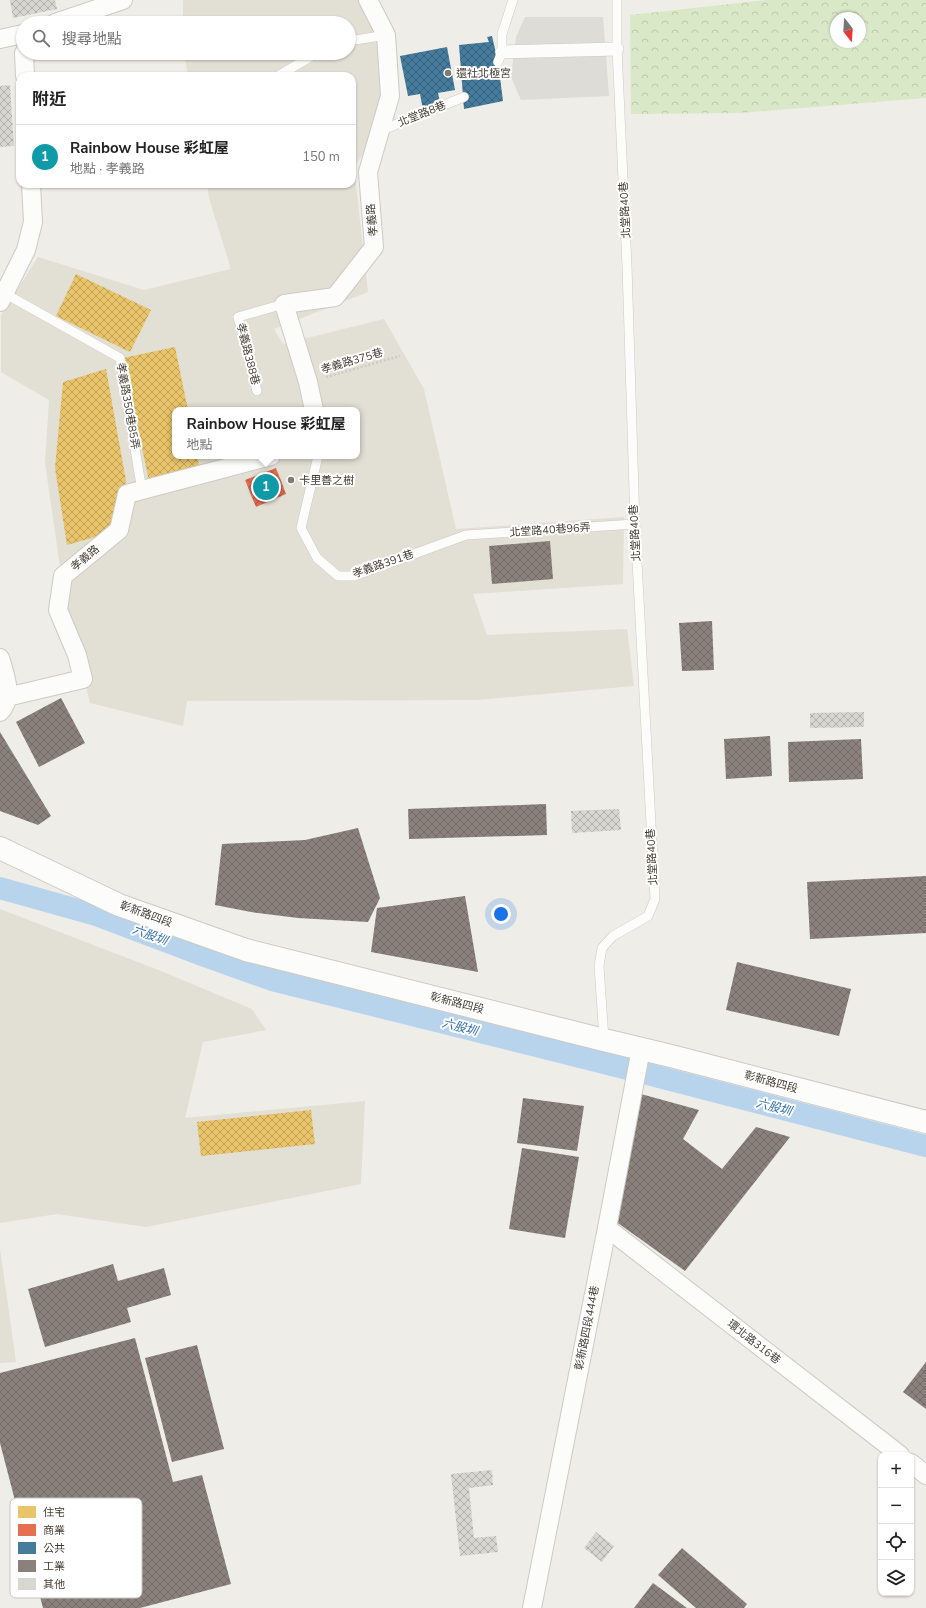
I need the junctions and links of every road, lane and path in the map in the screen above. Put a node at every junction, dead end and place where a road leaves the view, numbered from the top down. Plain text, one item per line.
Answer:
1 (123, 0) edge
2 (368, 0) edge
3 (513, 0) edge
4 (617, 0) edge
5 (76, 16) edge
6 (386, 35) junction
7 (16, 36) edge
8 (0, 39) edge
9 (356, 39) edge
10 (617, 49) junction
11 (500, 57) joint
12 (24, 60) edge
13 (305, 60) edge
14 (25, 72) edge
15 (285, 72) edge
16 (464, 97) dead end
17 (380, 131) junction
18 (30, 188) edge
19 (2, 298) edge
20 (284, 304) junction
21 (400, 356) dead end
22 (308, 382) junction
23 (257, 391) dead end
24 (313, 407) edge
25 (261, 459) edge
26 (317, 459) edge
27 (142, 491) junction
28 (634, 524) junction
29 (466, 535) joint
30 (0, 658) edge
31 (3, 704) edge
32 (0, 848) edge
33 (604, 1040) junction
34 (641, 1050) junction
35 (926, 1122) edge
36 (607, 1228) junction
37 (896, 1452) edge
38 (914, 1465) edge
39 (926, 1475) edge
40 (532, 1608) edge

1 - 5 street
2 - 6 street, 孝義路
3 - 11 lane
4 - 10 lane, 北堂路40巷
6 - 9 lane
6 - 17 street, 孝義路
7 - 8 street
10 - 11 street
10 - 28 lane, 北堂路40巷
12 - 14 street
13 - 15 lane
16 - 17 lane, 北堂路8巷
17 - 20 street, 孝義路
18 - 19 street
19 - 27 lane, 孝義路350巷85弄
20 - 22 street
20 - 23 lane, 孝義路388巷
21 - 22 path, 孝義路375巷
22 - 24 street
25 - 27 street, 孝義路
26 - 29 lane, 孝義路391巷
27 - 31 street, 孝義路
28 - 29 lane, 北堂路40巷96弄
28 - 33 lane, 北堂路40巷
30 - 31 street
32 - 33 street, 彰新路四段
33 - 34 street, 彰新路四段
34 - 35 street, 彰新路四段
34 - 36 street, 彰新路四段444巷
36 - 37 street, 環北路316巷
36 - 40 street, 彰新路四段444巷
38 - 39 street

